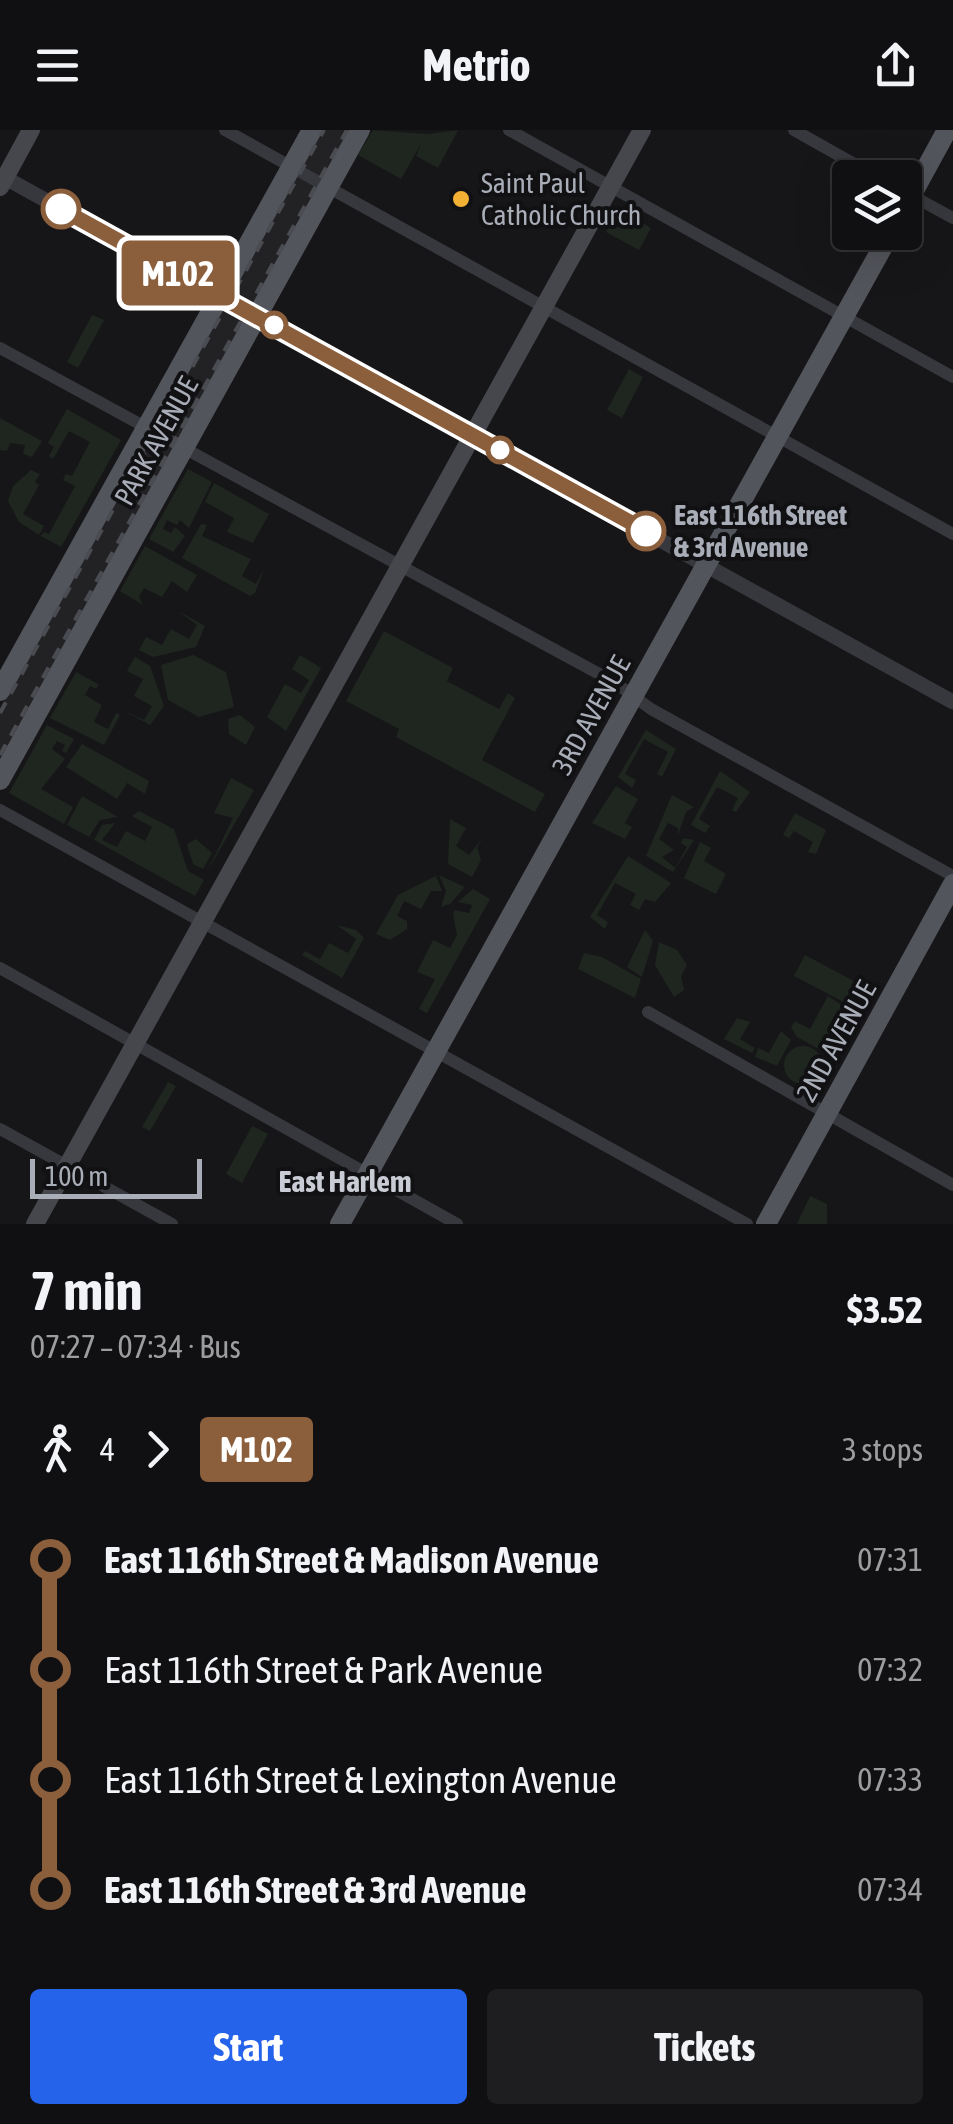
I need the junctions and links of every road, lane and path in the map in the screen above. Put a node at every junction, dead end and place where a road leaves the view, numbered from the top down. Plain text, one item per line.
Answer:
1 (31, 130) edge
2 (225, 130) edge
3 (312, 130) edge
4 (360, 130) edge
5 (509, 130) edge
6 (642, 130) edge
7 (794, 130) edge
8 (947, 130) edge
9 (847, 160) edge
10 (292, 167) junction
11 (922, 172) edge
12 (2, 180) edge
13 (611, 186) junction
14 (328, 187) junction
15 (922, 205) edge
16 (953, 218) edge
17 (881, 250) edge
18 (219, 296) junction
19 (544, 306) junction
20 (258, 316) junction
21 (844, 317) junction
22 (0, 348) edge
23 (953, 377) edge
24 (145, 428) junction
25 (473, 435) junction
26 (778, 437) junction
27 (185, 448) junction
28 (953, 534) edge
29 (400, 566) junction
30 (704, 568) junction
31 (0, 692) edge
32 (633, 696) junction
33 (953, 702) edge
34 (0, 780) edge
35 (0, 810) edge
36 (953, 880) edge
37 (202, 922) junction
38 (0, 968) edge
39 (648, 1012) dead end
40 (135, 1043) junction
41 (436, 1051) junction
42 (826, 1114) junction
43 (0, 1128) edge
44 (68, 1166) junction
45 (368, 1175) junction
46 (953, 1185) edge
47 (35, 1224) edge
48 (172, 1224) edge
49 (340, 1224) edge
50 (456, 1224) edge
51 (747, 1224) edge
52 (766, 1224) edge

1 - 12 main road
2 - 10 street
3 - 10 main road, PARK AVENUE
4 - 14 main road, PARK AVENUE
5 - 13 street
6 - 13 main road
7 - 9 street
8 - 11 main road
10 - 14 street
10 - 18 main road, PARK AVENUE
12 - 18 street
13 - 19 main road
13 - 21 street
14 - 19 street
14 - 20 main road, PARK AVENUE
15 - 16 street
17 - 21 main road, 3RD AVENUE
18 - 20 street
18 - 24 main road, PARK AVENUE
19 - 25 main road
19 - 26 street
20 - 25 street
20 - 27 main road, PARK AVENUE
21 - 23 street
21 - 26 main road, 3RD AVENUE
22 - 24 street
24 - 27 street
24 - 31 main road, PARK AVENUE
25 - 29 main road
25 - 30 street
26 - 28 street
26 - 30 main road, 3RD AVENUE
27 - 29 street
27 - 34 main road, PARK AVENUE
29 - 32 street
29 - 37 main road
30 - 32 main road, 3RD AVENUE
30 - 33 street
32 - 36 street
32 - 41 main road, 3RD AVENUE
35 - 37 street
36 - 42 main road, 2ND AVENUE
37 - 40 main road
37 - 41 street
38 - 40 street
39 - 42 street
40 - 44 main road
40 - 45 street
41 - 45 main road, 3RD AVENUE
41 - 51 street
42 - 46 street
42 - 52 main road, 2ND AVENUE
43 - 44 street
44 - 47 main road
44 - 48 street
45 - 49 main road, 3RD AVENUE
45 - 50 street

